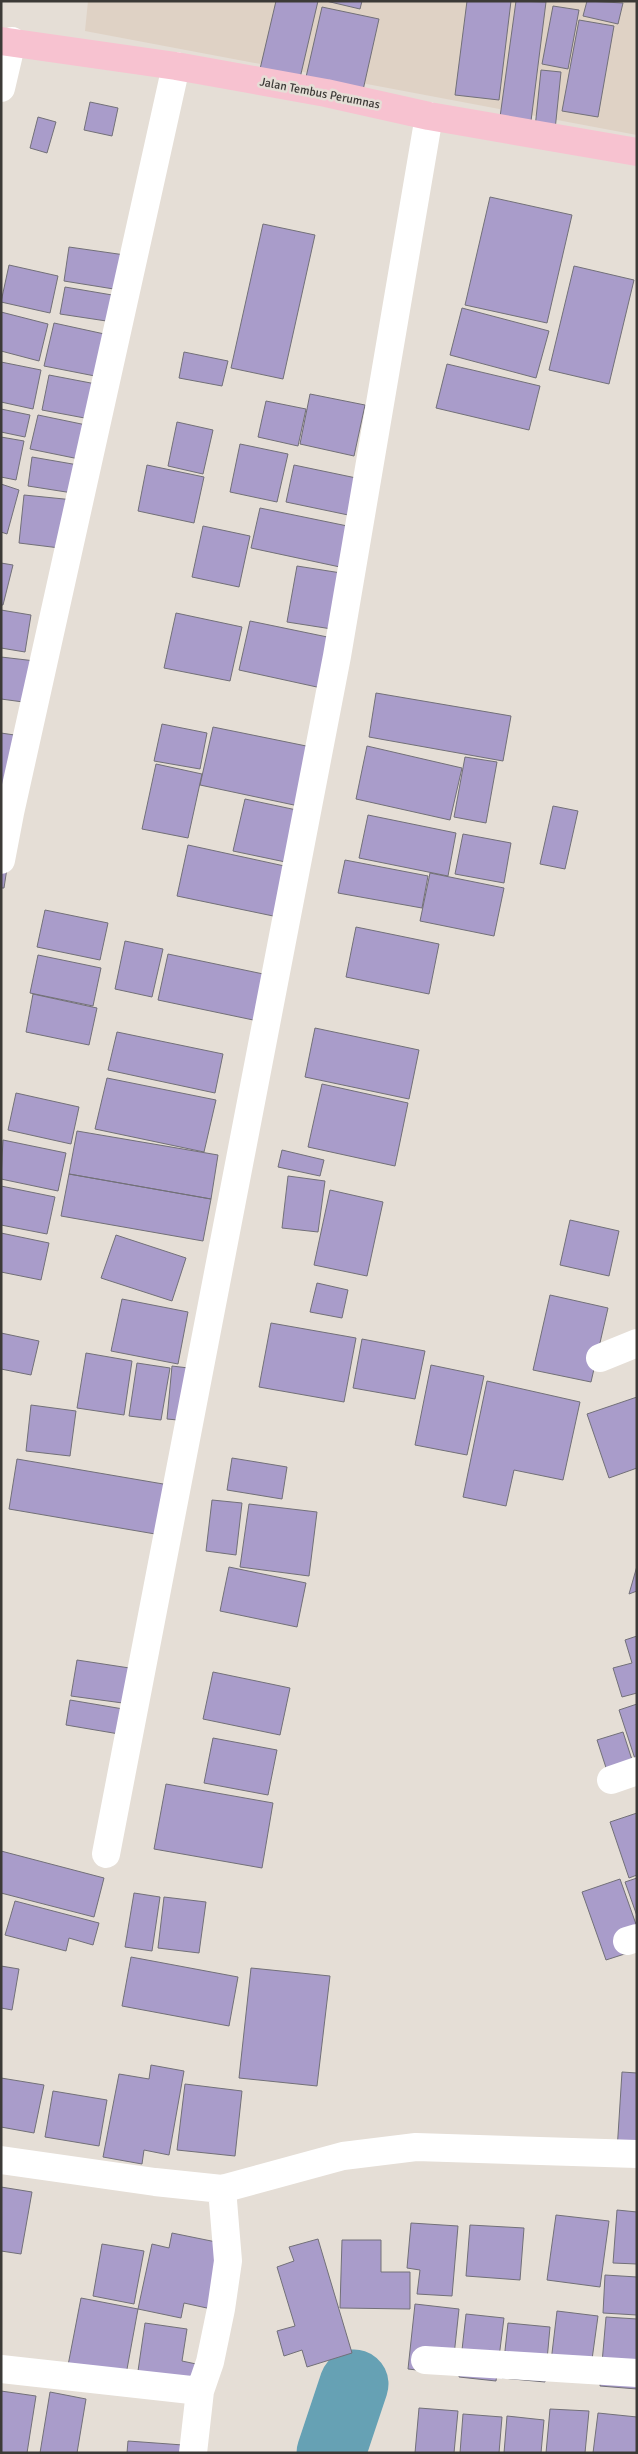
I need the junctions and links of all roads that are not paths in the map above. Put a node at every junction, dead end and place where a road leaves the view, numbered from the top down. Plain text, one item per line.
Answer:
1 (7, 41) edge
2 (176, 66) junction
3 (1, 88) edge
4 (429, 116) junction
5 (637, 152) edge
6 (1, 860) edge
7 (637, 1343) edge
8 (600, 1358) dead end
9 (637, 1771) edge
10 (611, 1780) dead end
11 (106, 1854) dead end
12 (637, 2154) edge
13 (1, 2160) edge
14 (222, 2188) junction
15 (425, 2360) dead end
16 (1, 2369) edge
17 (637, 2373) edge
18 (200, 2391) junction
19 (193, 2453) edge

1 - 2 main road, Jalan Tembus Perumnas
1 - 3 street
2 - 4 main road, Jalan Tembus Perumnas
2 - 6 street
4 - 5 main road, Jalan Tembus Perumnas
4 - 11 street
7 - 8 street
9 - 10 street
12 - 14 street
13 - 14 street
14 - 18 street
15 - 17 street
16 - 18 street
18 - 19 street

